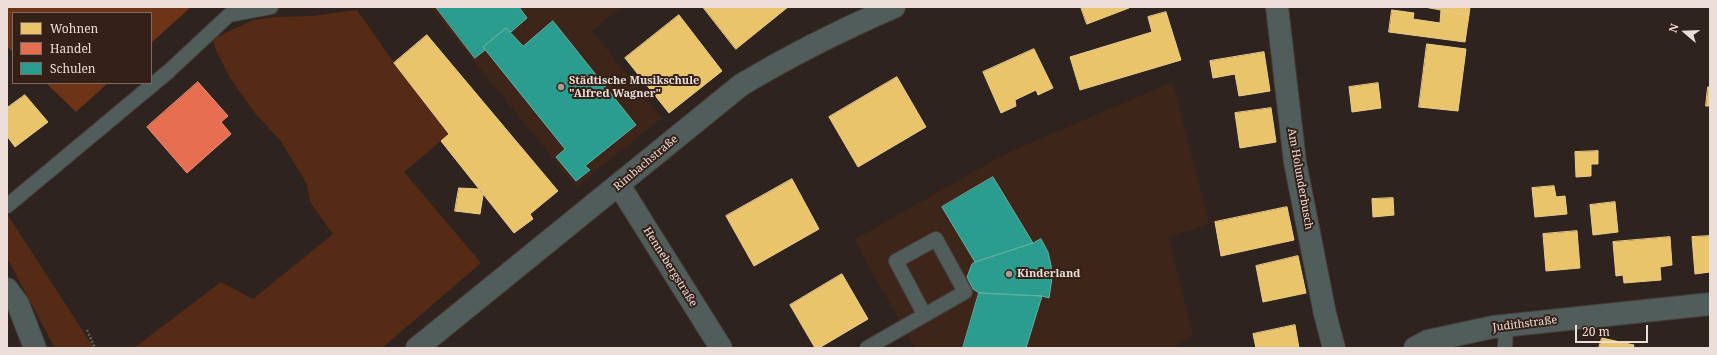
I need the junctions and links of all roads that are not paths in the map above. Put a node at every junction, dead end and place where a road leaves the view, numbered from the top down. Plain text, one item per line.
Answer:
1 (271, 7) edge
2 (894, 7) edge
3 (1277, 7) edge
4 (619, 185) junction
5 (7, 206) edge
6 (7, 289) edge
7 (1710, 304) edge
8 (924, 314) junction
9 (1506, 326) junction
10 (440, 340) edge
11 (35, 348) edge
12 (417, 348) edge
13 (721, 348) edge
14 (867, 348) edge
15 (1334, 348) edge
16 (1415, 348) edge
17 (1505, 348) edge

1 - 5 lane
2 - 4 street, Rimbachstraße
3 - 15 street, Am Holunderbusch
4 - 10 street, Rimbachstraße
4 - 13 street, Hennebergstraße
6 - 11 street
7 - 9 street, Judithstraße
8 - 8 lane
8 - 14 lane
9 - 16 street, Judithstraße
9 - 17 lane
10 - 12 street, Rimbachstraße

